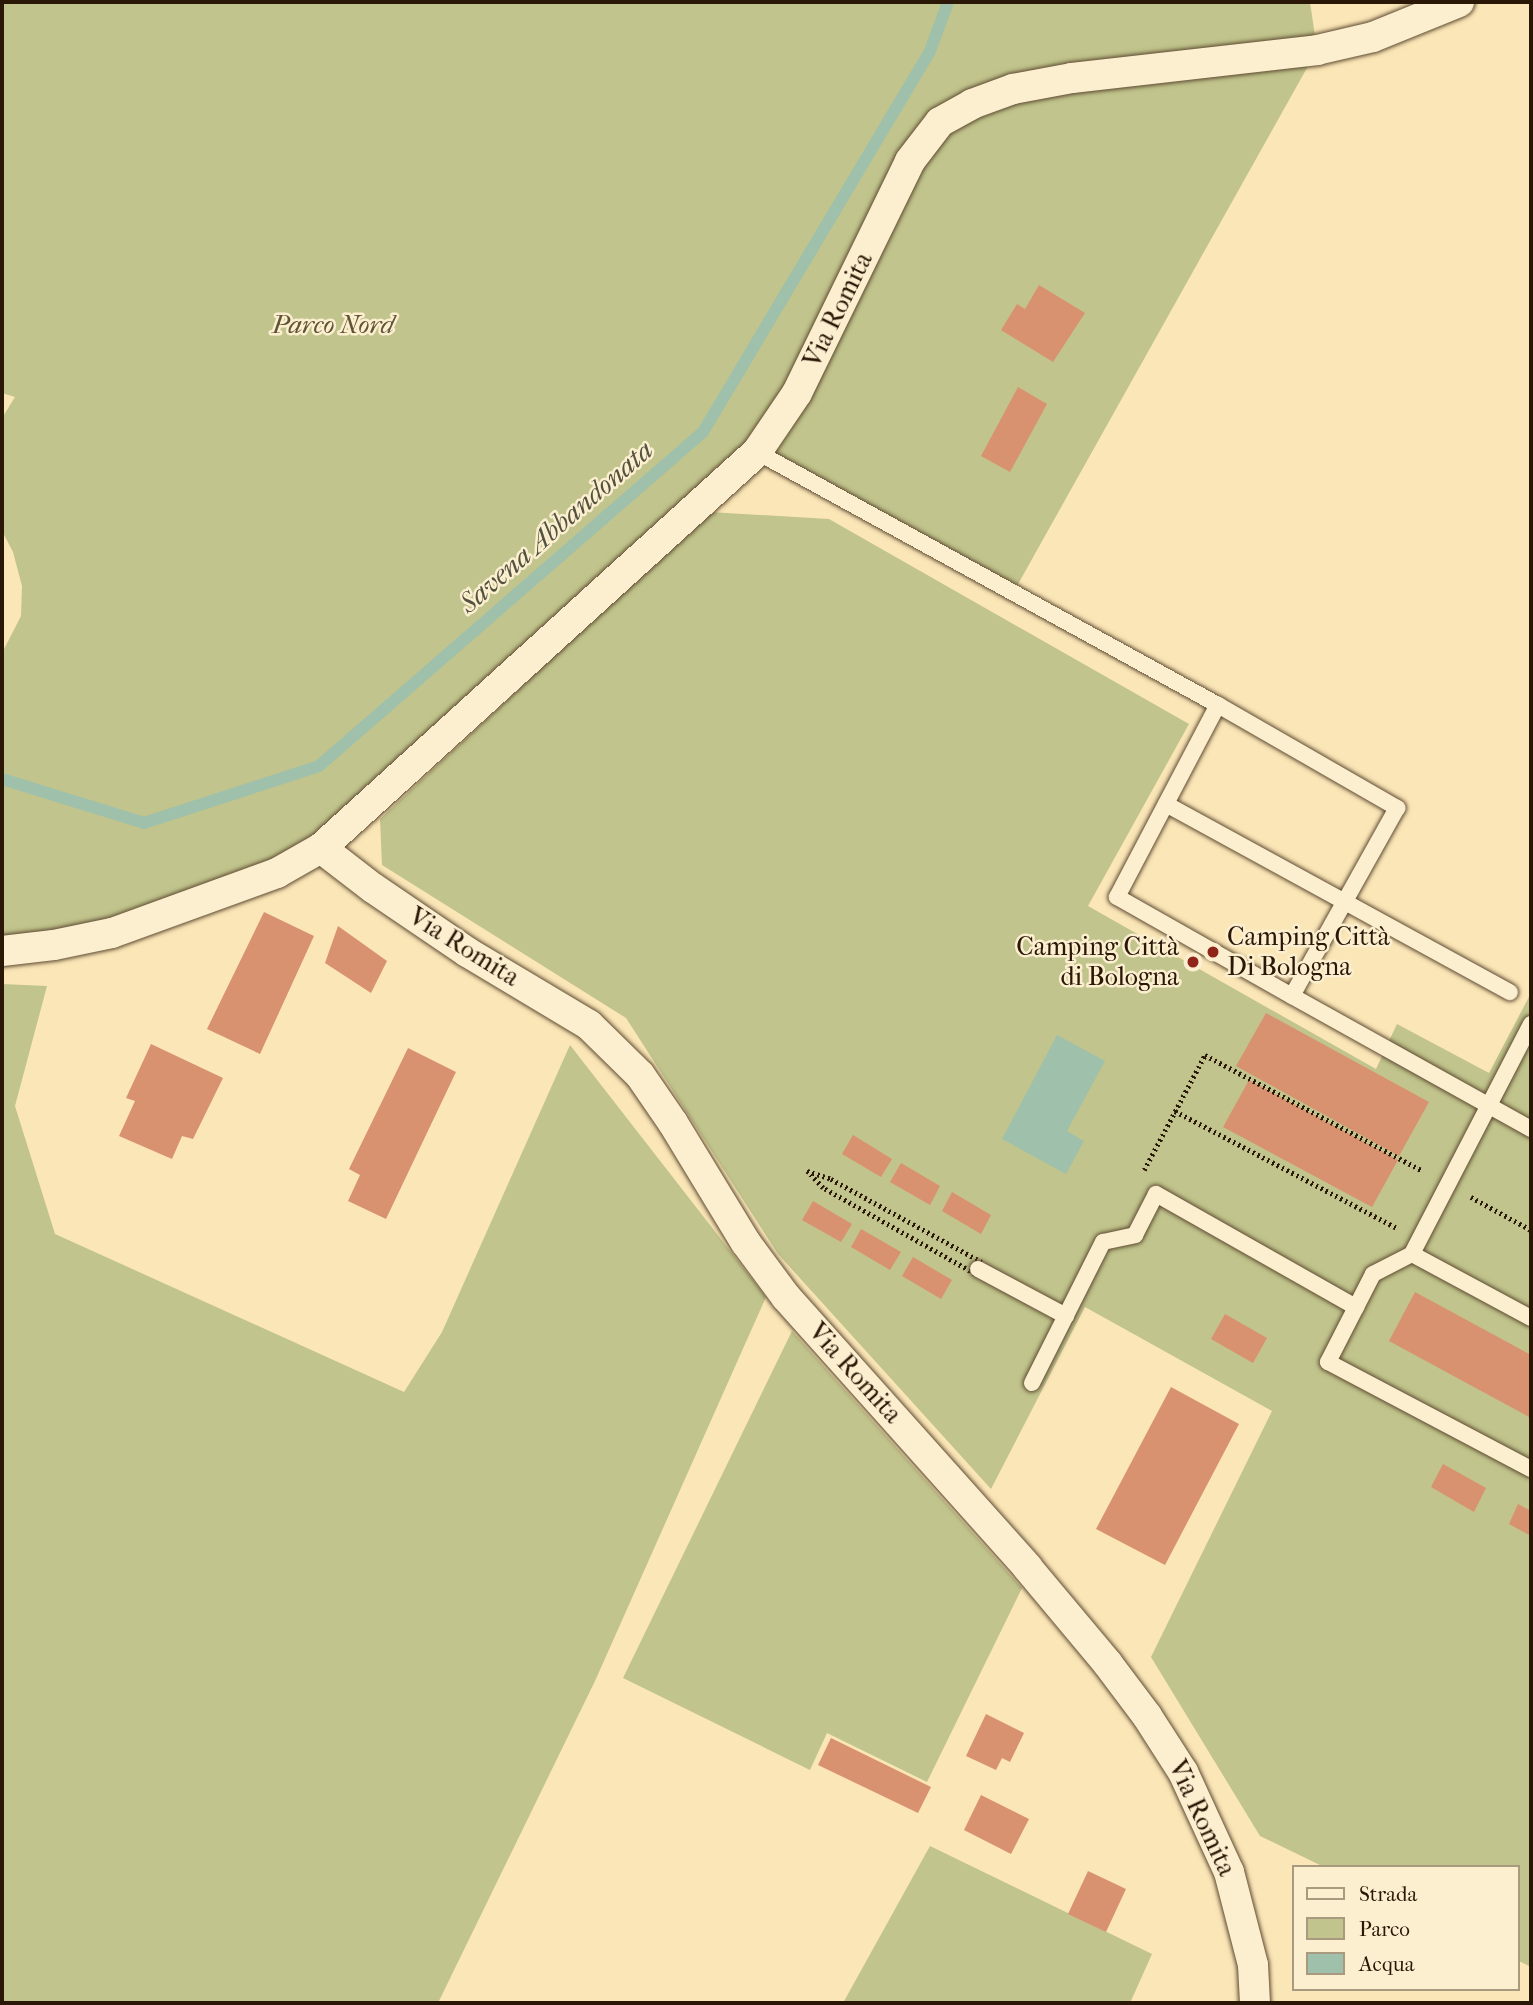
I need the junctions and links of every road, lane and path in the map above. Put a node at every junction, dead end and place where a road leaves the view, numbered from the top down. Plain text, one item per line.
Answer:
1 (1459, 2) edge
2 (757, 452) junction
3 (1217, 705) junction
4 (1166, 804) junction
5 (321, 848) junction
6 (1344, 902) junction
7 (2, 951) edge
8 (1510, 992) dead end
9 (1292, 996) junction
10 (1531, 1024) edge
11 (1487, 1104) junction
12 (1175, 1111) junction
13 (1531, 1129) edge
14 (1447, 1184) junction
15 (1156, 1194) junction
16 (1531, 1230) edge
17 (1415, 1247) junction
18 (978, 1269) junction
19 (1356, 1307) junction
20 (1066, 1316) junction
21 (1531, 1318) edge
22 (1032, 1383) dead end
23 (1531, 1469) edge
24 (1255, 2003) edge

1 - 2 street, Via Romita
2 - 3 lane
2 - 5 street, Via Romita
3 - 4 lane
3 - 6 lane
4 - 6 lane
4 - 9 lane
5 - 7 street, Via Romita
5 - 24 street, Via Romita
6 - 8 lane
6 - 9 lane
9 - 11 lane
10 - 11 lane
11 - 13 lane
11 - 14 lane
12 - 14 path
12 - 15 path
12 - 17 path
14 - 16 path
14 - 17 lane
15 - 19 lane
15 - 20 lane
17 - 19 lane
17 - 21 lane
18 - 18 path
18 - 20 lane
19 - 23 lane
20 - 22 lane

